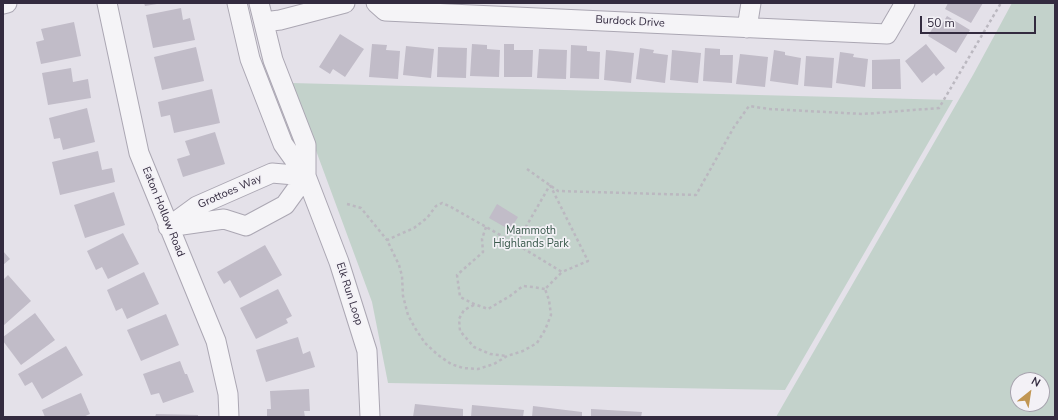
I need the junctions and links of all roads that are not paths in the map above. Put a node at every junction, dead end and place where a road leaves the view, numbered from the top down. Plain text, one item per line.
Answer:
1 (7, 3) edge
2 (107, 3) edge
3 (237, 3) edge
4 (259, 3) edge
5 (345, 3) edge
6 (376, 3) edge
7 (751, 3) edge
8 (905, 3) edge
9 (3, 4) edge
10 (520, 10) edge
11 (264, 22) junction
12 (747, 28) junction
13 (306, 176) junction
14 (216, 199) junction
15 (224, 219) junction
16 (168, 227) junction
17 (229, 417) edge
18 (370, 417) edge

1 - 9 street
2 - 16 street, Eaton Hollow Road
3 - 13 street, Elk Run Loop
4 - 11 street, Elk Run Loop
5 - 11 street
6 - 10 street, Burdock Drive
7 - 12 street
8 - 12 street, Burdock Drive
10 - 12 street, Burdock Drive
11 - 13 street, Elk Run Loop
13 - 14 street, Grottoes Way
13 - 15 street, Grottoes Way
13 - 18 street, Elk Run Loop
14 - 15 street
14 - 16 street, Grottoes Way
15 - 16 street, Grottoes Way
16 - 17 street, Eaton Hollow Road

